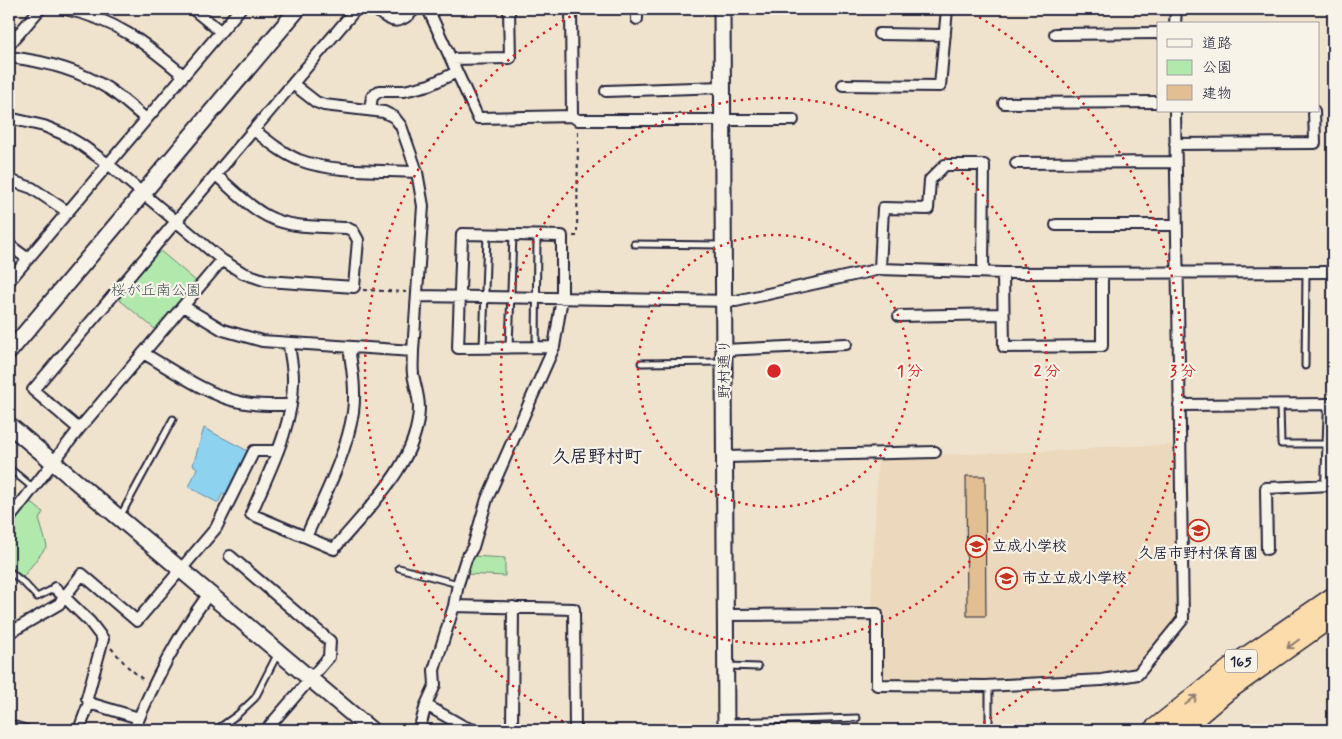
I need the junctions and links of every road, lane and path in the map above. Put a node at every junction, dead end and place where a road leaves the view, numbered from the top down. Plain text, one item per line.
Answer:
1 (40, 9) edge
2 (64, 9) edge
3 (193, 9) edge
4 (240, 9) edge
5 (298, 9) edge
6 (356, 9) edge
7 (375, 9) edge
8 (414, 9) edge
9 (428, 9) edge
10 (509, 9) edge
11 (571, 9) edge
12 (722, 9) edge
13 (947, 9) edge
14 (1176, 9) edge
15 (1175, 22) edge
16 (220, 31) junction
17 (1157, 33) edge
18 (879, 34) dead end
19 (945, 34) junction
20 (1054, 34) dead end
21 (9, 45) edge
22 (9, 57) edge
23 (451, 59) junction
24 (457, 72) junction
25 (183, 75) junction
26 (293, 84) junction
27 (843, 85) dead end
28 (723, 88) junction
29 (606, 91) dead end
30 (1157, 102) edge
31 (1004, 103) dead end
32 (370, 109) junction
33 (1175, 112) edge
34 (1314, 112) edge
35 (9, 118) edge
36 (575, 118) junction
37 (723, 118) junction
38 (146, 119) junction
39 (794, 120) dead end
40 (254, 130) junction
41 (1175, 144) junction
42 (1175, 162) junction
43 (1016, 163) dead end
44 (108, 164) junction
45 (418, 172) junction
46 (216, 175) junction
47 (9, 180) edge
48 (143, 193) junction
49 (68, 212) junction
50 (175, 221) junction
51 (1056, 225) dead end
52 (1176, 225) junction
53 (488, 235) junction
54 (513, 235) junction
55 (538, 236) junction
56 (562, 236) junction
57 (634, 244) dead end
58 (724, 244) junction
59 (9, 246) edge
60 (28, 258) junction
61 (222, 260) junction
62 (880, 269) junction
63 (983, 272) junction
64 (1003, 272) junction
65 (1176, 272) junction
66 (1333, 272) edge
67 (1102, 273) junction
68 (1306, 273) junction
69 (9, 281) edge
70 (354, 287) junction
71 (418, 292) junction
72 (460, 296) junction
73 (485, 296) junction
74 (511, 297) junction
75 (536, 297) junction
76 (562, 298) junction
77 (575, 298) junction
78 (725, 301) junction
79 (183, 306) junction
80 (1003, 314) junction
81 (899, 316) dead end
82 (560, 318) junction
83 (289, 344) junction
84 (846, 344) dead end
85 (349, 347) junction
86 (554, 347) junction
87 (483, 348) junction
88 (509, 348) junction
89 (536, 348) junction
90 (413, 351) junction
91 (9, 352) edge
92 (143, 353) junction
93 (724, 356) junction
94 (641, 363) dead end
95 (1305, 366) dead end
96 (291, 405) junction
97 (1179, 405) junction
98 (1280, 405) junction
99 (173, 419) dead end
100 (9, 425) edge
101 (79, 429) junction
102 (1329, 444) junction
103 (278, 451) junction
104 (935, 452) dead end
105 (724, 457) junction
106 (52, 462) junction
107 (9, 468) edge
108 (1330, 485) edge
109 (32, 487) junction
110 (119, 518) junction
111 (9, 519) edge
112 (306, 537) junction
113 (1267, 549) dead end
114 (230, 556) dead end
115 (399, 568) dead end
116 (180, 570) junction
117 (9, 571) edge
118 (458, 584) junction
119 (55, 588) joint
120 (208, 595) junction
121 (65, 596) junction
122 (1333, 597) edge
123 (454, 606) junction
124 (513, 607) junction
125 (725, 616) junction
126 (1333, 616) edge
127 (9, 633) edge
128 (103, 639) junction
129 (278, 653) junction
130 (725, 666) junction
131 (758, 667) dead end
132 (310, 680) junction
133 (989, 685) junction
134 (152, 688) junction
135 (89, 703) junction
136 (426, 705) junction
137 (139, 718) junction
138 (857, 718) dead end
139 (9, 723) edge
140 (726, 726) edge
141 (364, 728) edge
142 (32, 730) edge
143 (79, 730) edge
144 (134, 730) edge
145 (216, 730) edge
146 (266, 730) edge
147 (419, 730) edge
148 (474, 730) edge
149 (512, 730) edge
150 (574, 730) edge
151 (989, 730) edge
152 (1153, 730) edge
153 (1181, 730) edge

1 - 21 street
2 - 25 street
3 - 16 street
4 - 16 street
5 - 48 street
6 - 26 street
7 - 8 street
9 - 23 street
10 - 23 street
11 - 36 street
12 - 28 street, 野村通り
13 - 19 street
14 - 15 street
16 - 25 street
17 - 20 street
18 - 19 street
19 - 27 street
22 - 38 street
23 - 24 street
24 - 32 street
24 - 36 street
25 - 38 street
26 - 32 street
26 - 40 street
28 - 29 street
28 - 37 street, 野村通り
30 - 31 street
32 - 45 street
33 - 41 street
34 - 41 street
35 - 44 street
36 - 37 street
36 - 56 path
37 - 39 street
37 - 58 street, 野村通り
38 - 44 street
40 - 45 street
40 - 46 street
41 - 42 street
42 - 43 street
42 - 52 street
44 - 48 street
44 - 49 street
45 - 71 street
46 - 50 street
46 - 70 street
47 - 49 street
48 - 50 street
48 - 91 street
49 - 60 street
50 - 61 street
50 - 101 street
51 - 52 street
52 - 65 street
53 - 54 street
53 - 72 street
53 - 73 lane
54 - 55 street
54 - 74 lane
55 - 56 street
55 - 75 lane
56 - 76 street
57 - 58 lane
58 - 78 street, 野村通り
59 - 60 street
60 - 69 street
61 - 70 street
61 - 79 street
62 - 63 street
62 - 63 street
62 - 78 street
63 - 64 street
64 - 67 street
64 - 80 street
65 - 67 street
65 - 68 street
65 - 97 street
66 - 68 street
67 - 80 street
68 - 95 lane
70 - 71 path
71 - 72 street
71 - 90 street
72 - 73 street
72 - 87 street
73 - 74 street
73 - 87 lane
74 - 75 street
74 - 88 lane
75 - 76 street
75 - 89 lane
76 - 77 street
76 - 82 street
77 - 78 street
77 - 82 street
78 - 93 street, 野村通り
79 - 83 street
79 - 92 street
80 - 81 street
82 - 86 street
83 - 85 street
83 - 96 street
84 - 93 street
85 - 90 street
85 - 112 street
86 - 89 street
86 - 118 street
87 - 88 street
88 - 89 street
90 - 112 street
92 - 96 street
92 - 101 street
93 - 94 lane
93 - 105 street, 野村通り
96 - 103 street
97 - 98 street
97 - 133 street
98 - 102 lane
98 - 102 street
99 - 110 lane
100 - 106 street
101 - 106 street
102 - 108 street
103 - 112 street
103 - 116 street
104 - 105 street
105 - 125 street, 野村通り
106 - 109 street
106 - 110 street
107 - 109 lane
108 - 113 street
109 - 111 street
110 - 116 street
114 - 132 street
115 - 118 lane
116 - 120 street
116 - 121 street
117 - 119 lane
118 - 123 street
119 - 121 street
120 - 129 street
120 - 134 street
121 - 127 street
121 - 128 street
152 -> 122 highway, 165
123 - 124 street
123 - 136 street
124 - 149 street
124 - 150 street
125 - 130 street, 野村通り
125 - 133 street
126 -> 153 highway, 165
128 - 134 path
128 - 135 street
129 - 132 street
129 - 145 lane
130 - 131 lane
130 - 140 street, 野村通り
132 - 141 street
132 - 146 street
133 - 151 lane
134 - 137 street
135 - 137 street
135 - 143 street
136 - 147 street
136 - 148 street
137 - 144 street
138 - 140 lane
139 - 142 lane

